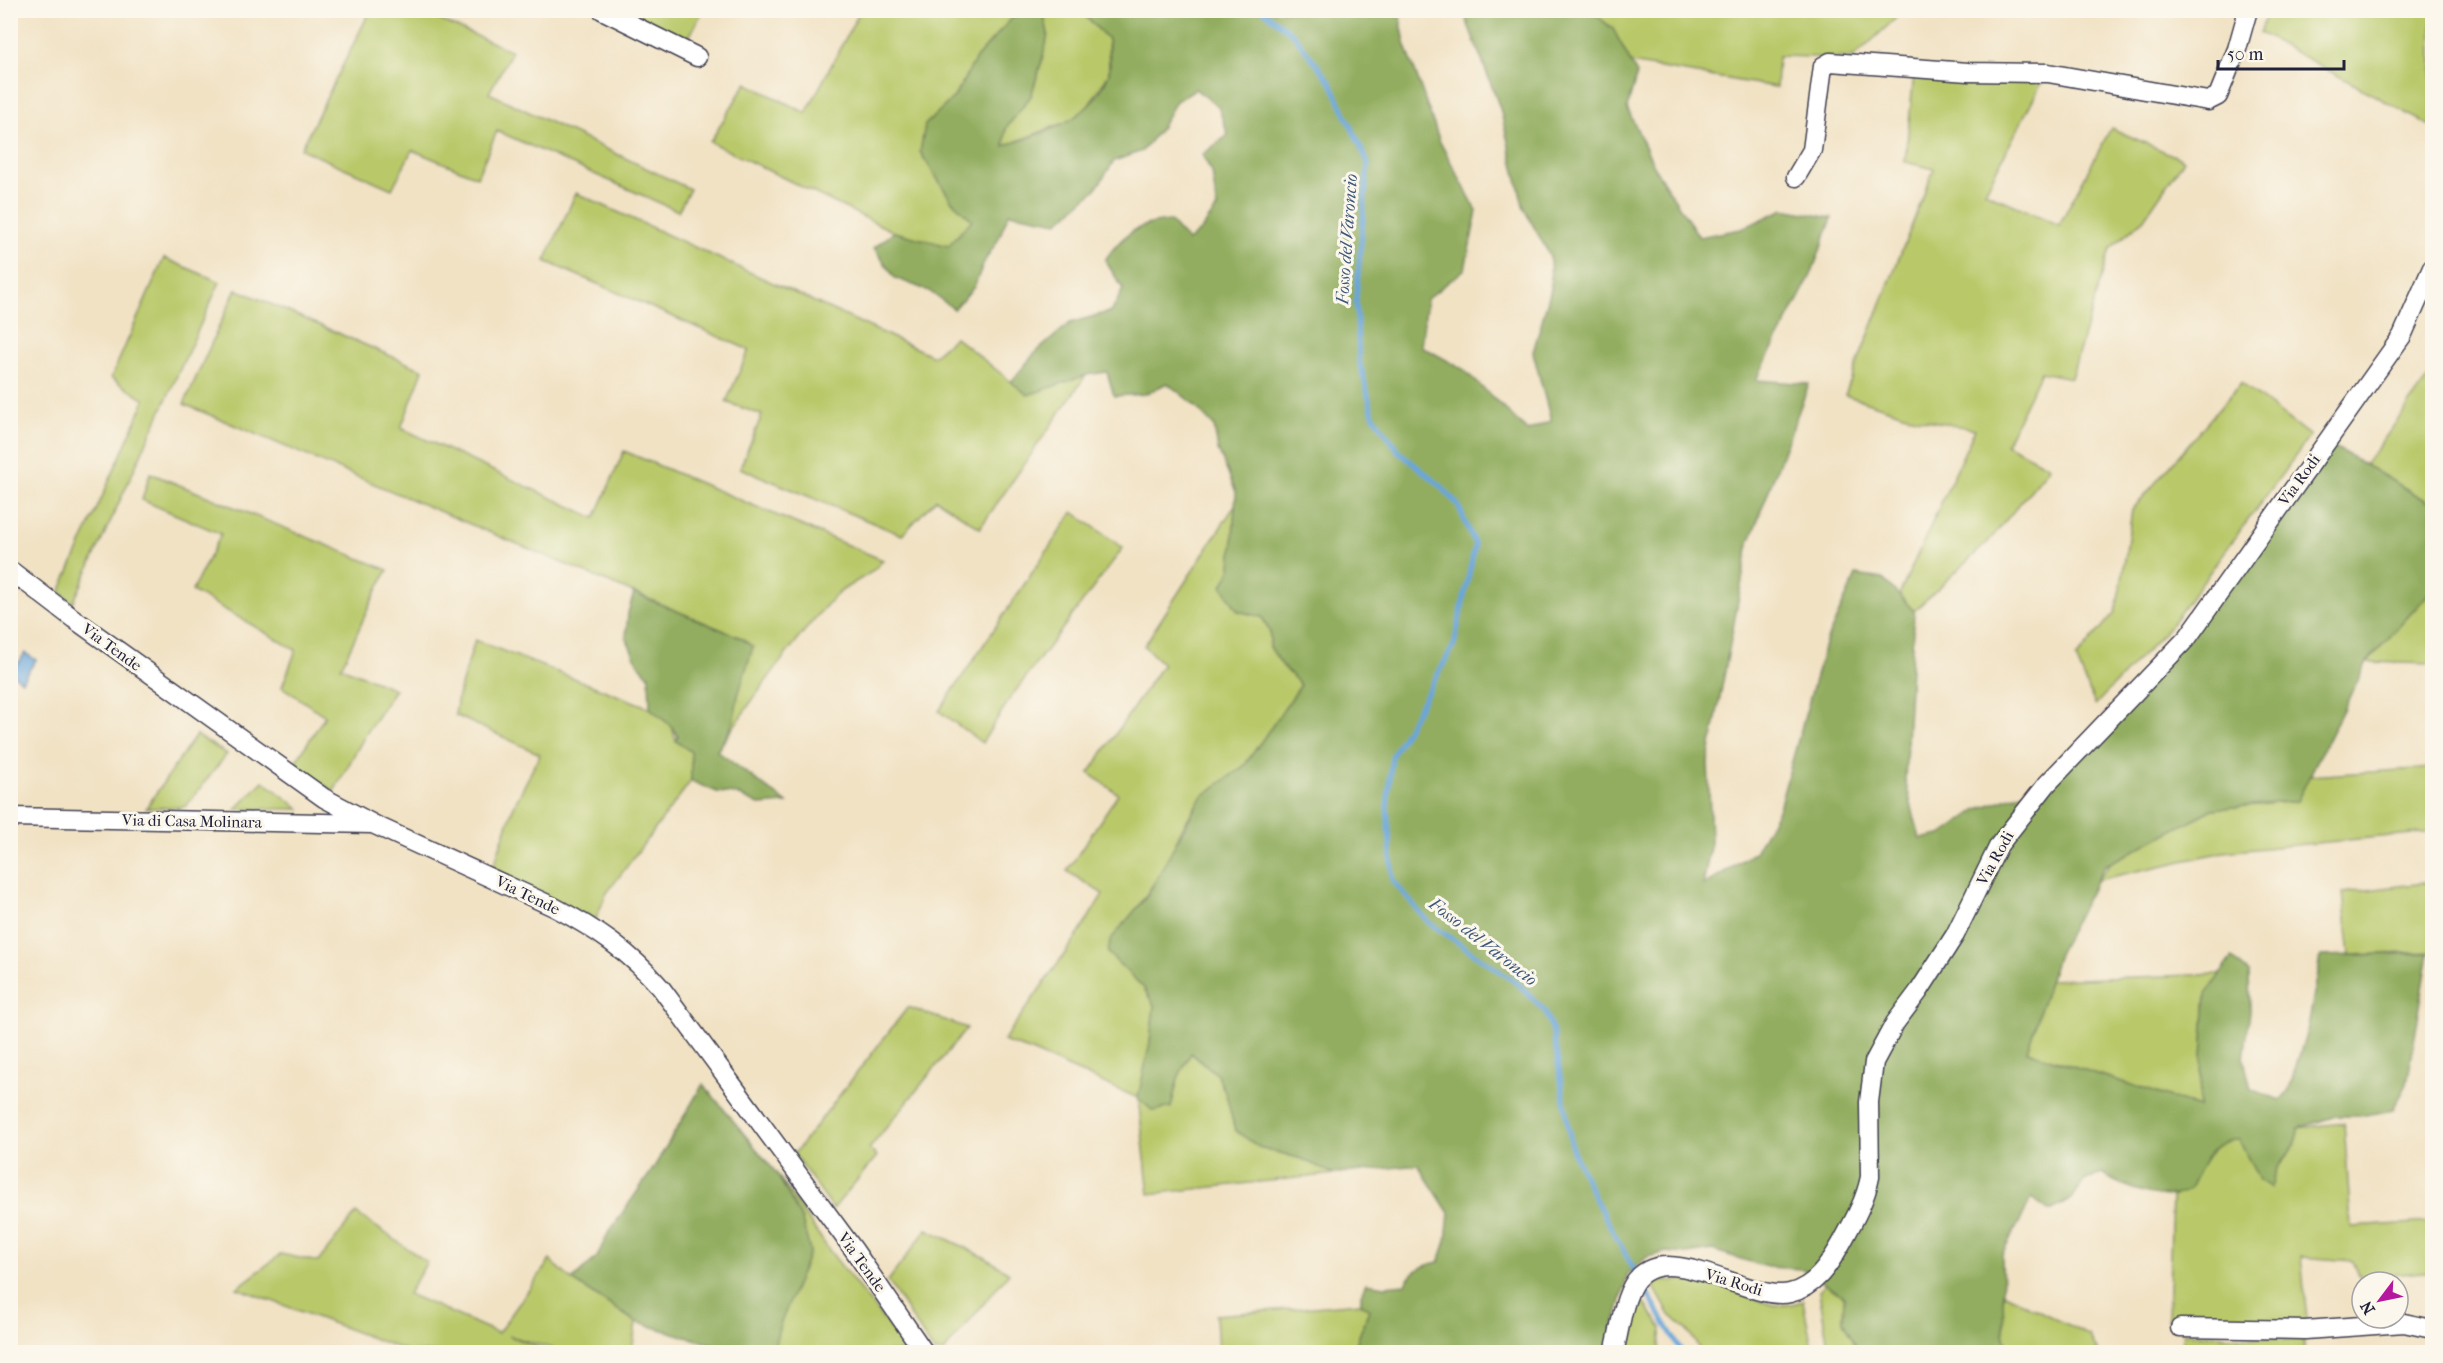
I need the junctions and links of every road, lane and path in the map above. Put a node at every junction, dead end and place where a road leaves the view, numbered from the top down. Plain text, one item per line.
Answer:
1 (602, 10) edge
2 (2248, 10) edge
3 (697, 57) dead end
4 (1796, 177) dead end
5 (2433, 268) edge
6 (10, 570) edge
7 (10, 817) edge
8 (375, 825) junction
9 (2180, 1328) dead end
10 (2433, 1329) edge
11 (924, 1353) edge
12 (1614, 1353) edge

1 - 3 street
2 - 4 street
5 - 12 street, Via Rodi
6 - 8 street, Via Tende
7 - 8 street, Via di Casa Molinara
8 - 11 street, Via Tende
9 - 10 street

